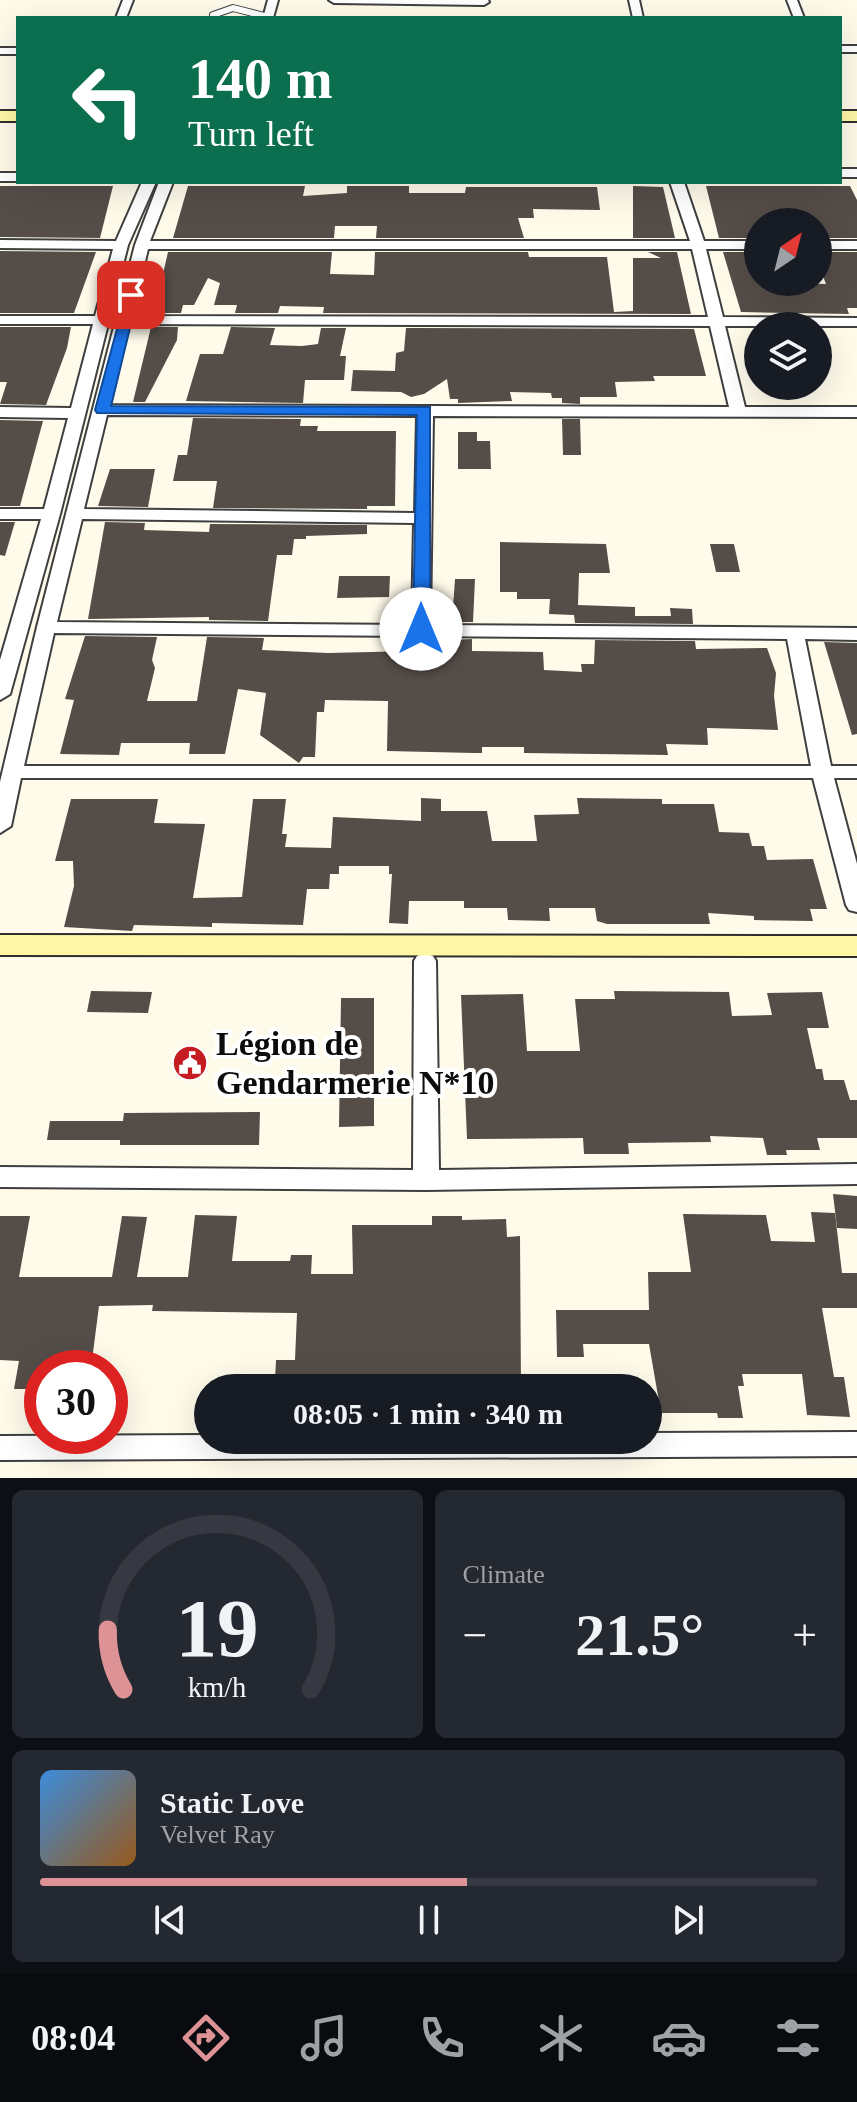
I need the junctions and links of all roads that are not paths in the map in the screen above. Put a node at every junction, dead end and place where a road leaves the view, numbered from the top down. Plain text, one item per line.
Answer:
1 (334, 0) edge
2 (484, 1) edge
3 (213, 15) dead end
4 (261, 16) edge
5 (148, 184) edge
6 (165, 184) edge
7 (678, 184) edge
8 (0, 244) edge
9 (121, 245) junction
10 (142, 245) junction
11 (698, 245) junction
12 (744, 245) edge
13 (832, 245) edge
14 (857, 245) edge
15 (0, 320) edge
16 (103, 320) junction
17 (125, 320) junction
18 (716, 322) junction
19 (857, 322) edge
20 (103, 410) junction
21 (425, 410) junction
22 (738, 411) junction
23 (0, 412) edge
24 (857, 412) edge
25 (78, 413) junction
26 (0, 514) edge
27 (51, 514) junction
28 (74, 514) junction
29 (422, 518) junction
30 (46, 627) junction
31 (10, 629) edge
32 (421, 629) junction
33 (795, 634) junction
34 (857, 634) edge
35 (0, 694) edge
36 (13, 772) junction
37 (822, 772) junction
38 (857, 772) edge
39 (0, 826) edge
40 (857, 905) edge
41 (0, 945) edge
42 (857, 946) edge
43 (425, 961) junction
44 (857, 961) edge
45 (0, 964) edge
46 (857, 1174) edge
47 (0, 1177) edge
48 (426, 1180) junction
49 (857, 1444) edge
50 (0, 1448) edge

1 - 2 street
3 - 4 lane
5 - 9 street
6 - 10 street
7 - 11 street
8 - 9 street
9 - 16 street
10 - 11 street
10 - 17 street
11 - 12 street
11 - 18 street
13 - 14 street
15 - 16 street
16 - 25 street
17 - 18 street
17 - 20 street
18 - 19 street
18 - 22 street
20 - 21 street
20 - 28 street
21 - 22 street
21 - 29 street
22 - 24 street
23 - 25 street
25 - 27 street
26 - 27 street
27 - 31 street
28 - 29 street
28 - 30 street
29 - 32 street
30 - 32 street
30 - 36 street
31 - 35 street
32 - 33 street
33 - 34 street
33 - 37 street
36 - 37 street
36 - 39 street
37 - 38 street
37 - 40 street
41 - 42 street
43 - 44 street
43 - 45 street
43 - 48 street
46 - 48 street
47 - 48 street
49 - 50 street

